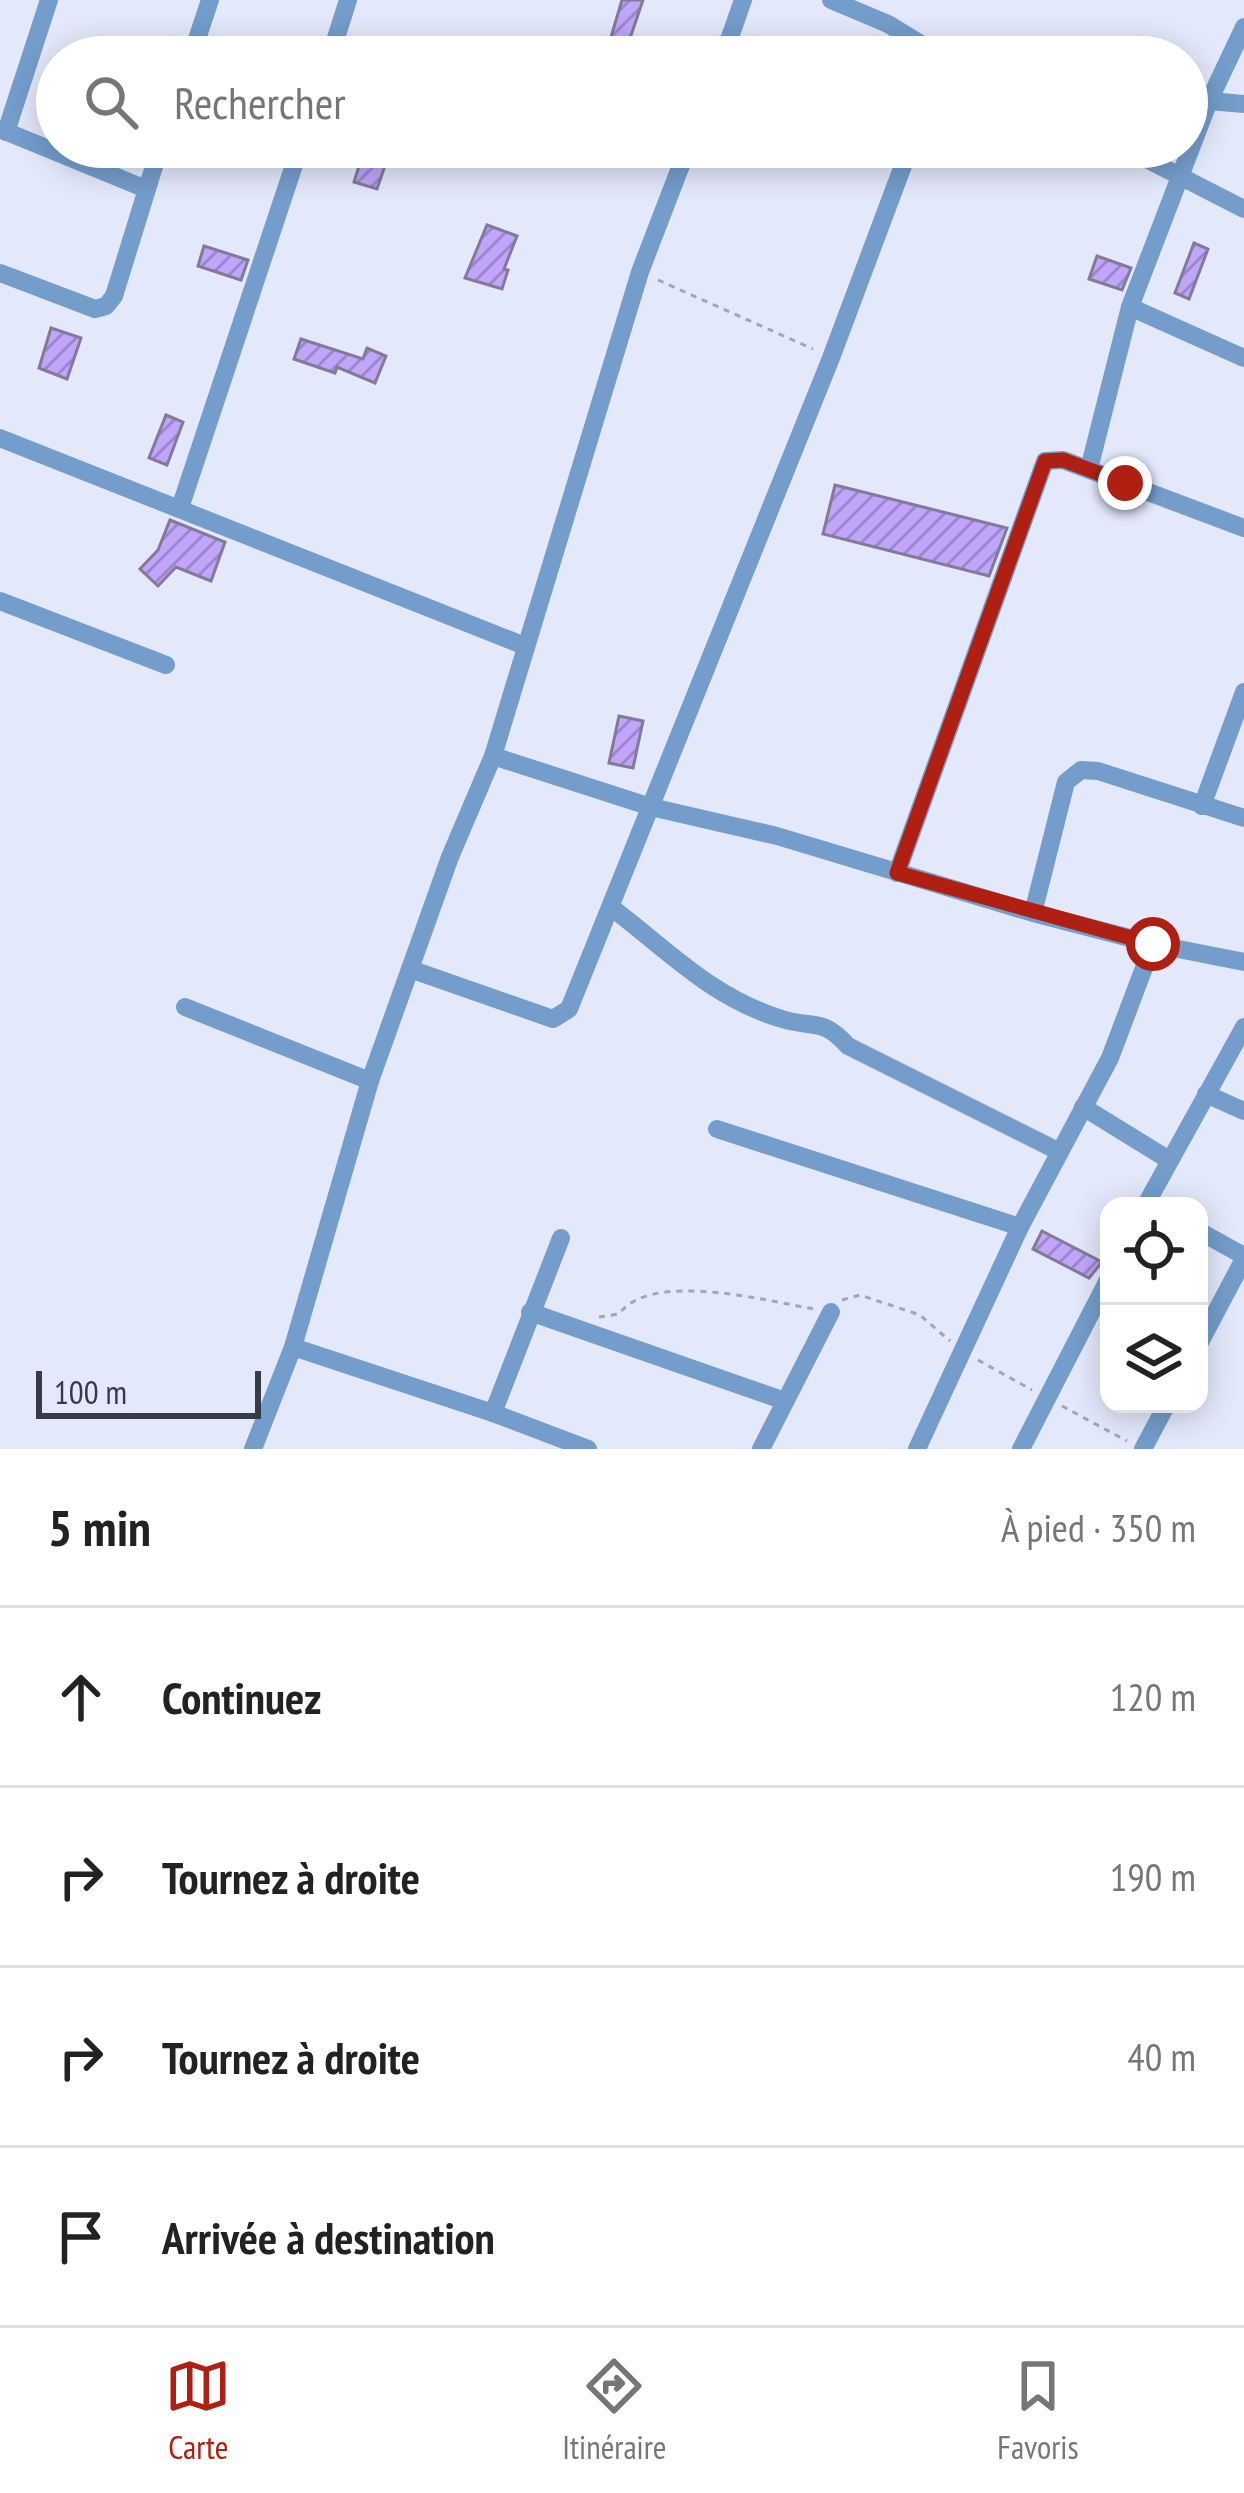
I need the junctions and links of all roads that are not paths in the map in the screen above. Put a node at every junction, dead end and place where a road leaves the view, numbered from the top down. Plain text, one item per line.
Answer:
1 (49, 0) edge
2 (210, 0) edge
3 (348, 0) edge
4 (743, 0) edge
5 (831, 0) edge
6 (1244, 26) edge
7 (36, 36) edge
8 (197, 36) edge
9 (337, 36) edge
10 (730, 36) edge
11 (907, 36) edge
12 (36, 37) edge
13 (1209, 101) joint
14 (1244, 104) edge
15 (3, 131) edge
16 (36, 144) edge
17 (96, 168) edge
18 (153, 168) edge
19 (293, 168) edge
20 (680, 168) edge
21 (902, 168) edge
22 (1166, 168) edge
23 (1183, 168) edge
24 (1180, 175) junction
25 (146, 188) junction
26 (1244, 209) edge
27 (0, 273) edge
28 (1130, 307) junction
29 (1244, 358) edge
30 (0, 438) edge
31 (1089, 470) junction
32 (180, 508) junction
33 (1244, 528) edge
34 (0, 601) edge
35 (525, 646) junction
36 (166, 665) dead end
37 (1244, 692) edge
38 (493, 756) junction
39 (1202, 806) junction
40 (651, 807) junction
41 (1244, 818) edge
42 (897, 873) junction
43 (612, 908) junction
44 (1033, 913) junction
45 (1153, 944) junction
46 (1244, 962) edge
47 (410, 969) junction
48 (185, 1007) dead end
49 (1244, 1027) edge
50 (370, 1081) junction
51 (1206, 1094) junction
52 (1083, 1106) junction
53 (1244, 1111) edge
54 (717, 1129) dead end
55 (1060, 1152) junction
56 (1169, 1160) junction
57 (1152, 1197) edge
58 (1020, 1227) junction
59 (1208, 1236) edge
60 (561, 1238) dead end
61 (1244, 1258) edge
62 (1100, 1296) edge
63 (530, 1312) junction
64 (831, 1312) road end
65 (1208, 1327) edge
66 (293, 1347) junction
67 (785, 1401) junction
68 (493, 1413) junction
69 (1162, 1413) edge
70 (253, 1449) edge
71 (588, 1449) edge
72 (761, 1449) edge
73 (916, 1449) edge
74 (1021, 1449) edge
75 (1142, 1449) edge

1 - 7 street
2 - 8 street
3 - 9 street
4 - 10 street
5 - 11 street
6 - 13 street
12 - 15 street
13 - 14 street
15 - 16 street
17 - 25 street
18 - 25 street
19 - 32 street
20 - 35 street
21 - 40 street
22 - 24 street
23 - 24 street
24 - 26 street
24 - 28 street
25 - 27 street
28 - 29 street
28 - 31 street
30 - 32 street
31 - 33 street
31 - 42 street
32 - 35 street
34 - 36 street
35 - 38 street
37 - 39 street
38 - 40 street
38 - 47 street
39 - 41 street
39 - 44 street
40 - 42 street
40 - 43 street
42 - 44 street
43 - 47 street
43 - 55 street
44 - 45 street
45 - 46 street
45 - 52 street
47 - 50 street
48 - 50 street
49 - 51 street
50 - 66 street
51 - 53 street
51 - 56 street
52 - 55 street
52 - 56 street
54 - 58 street
55 - 58 street
56 - 57 street
58 - 73 street
59 - 61 street
60 - 63 street
61 - 65 street
62 - 74 street
63 - 67 street
63 - 68 street
64 - 67 street
66 - 68 street
66 - 70 street
67 - 72 street
68 - 71 street
69 - 75 street

